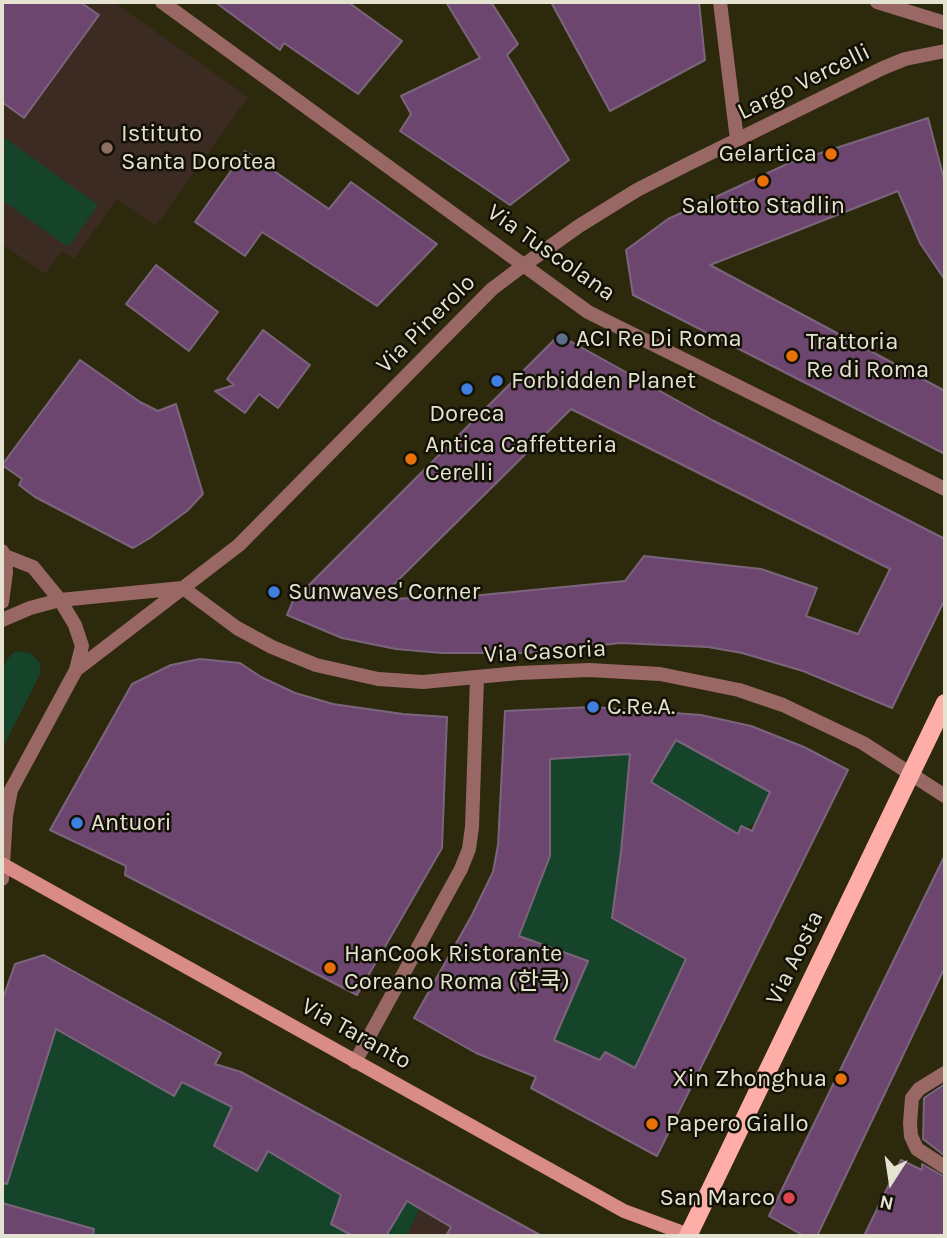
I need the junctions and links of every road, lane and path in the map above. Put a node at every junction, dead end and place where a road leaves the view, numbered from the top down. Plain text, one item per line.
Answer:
1 (162, 2) edge
2 (720, 2) edge
3 (877, 2) edge
4 (945, 23) edge
5 (945, 51) edge
6 (737, 140) junction
7 (524, 264) junction
8 (945, 489) edge
9 (4, 554) edge
10 (183, 587) junction
11 (60, 600) junction
12 (2, 602) edge
13 (2, 620) edge
14 (76, 670) junction
15 (477, 678) junction
16 (945, 703) edge
17 (912, 772) junction
18 (945, 796) edge
19 (2, 870) edge
20 (355, 1062) junction
21 (945, 1073) edge
22 (945, 1167) edge
23 (689, 1236) edge

1 - 7 street, Via Tuscolana
2 - 6 street, Largo Vercelli
3 - 4 street
5 - 6 street, Largo Vercelli
6 - 7 street, Via Pinerolo
7 - 8 street, Via Tuscolana
7 - 10 street, Via Pinerolo
9 - 11 street
9 - 12 street
10 - 11 street
10 - 14 street, Via Pinerolo
10 - 15 street, Via Casoria
11 - 13 street
11 - 14 street
14 - 19 street
15 - 17 street, Via Casoria
15 - 20 street
16 - 17 main road, Via Aosta
17 - 18 street, Via Casoria
17 - 23 main road, Via Aosta
19 - 20 main road, Via Taranto
20 - 23 main road, Via Taranto
21 - 22 street

